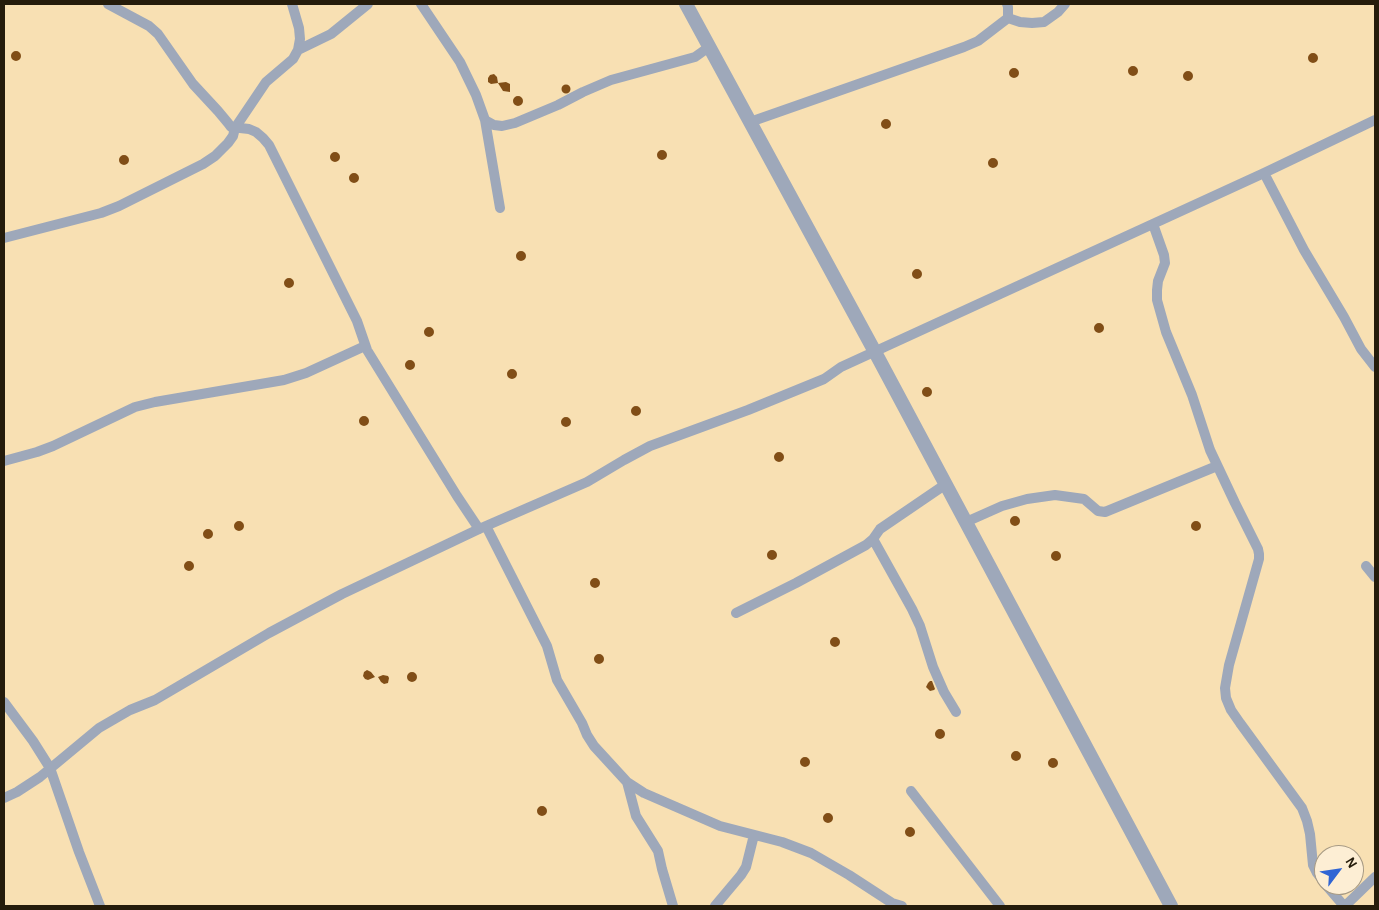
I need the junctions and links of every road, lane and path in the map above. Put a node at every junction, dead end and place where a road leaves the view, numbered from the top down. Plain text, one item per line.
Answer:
1 (108, 4) edge
2 (292, 4) edge
3 (368, 4) edge
4 (420, 4) edge
5 (686, 4) edge
6 (1007, 4) edge
7 (1065, 4) edge
8 (1008, 18) junction
9 (709, 46) junction
10 (298, 50) junction
11 (485, 120) junction
12 (1375, 120) edge
13 (750, 122) junction
14 (235, 128) junction
15 (1264, 174) junction
16 (500, 208) dead end
17 (1152, 224) junction
18 (4, 238) edge
19 (365, 346) junction
20 (875, 352) junction
21 (1375, 368) edge
22 (4, 461) edge
23 (1217, 466) junction
24 (946, 484) junction
25 (966, 522) junction
26 (482, 528) junction
27 (872, 539) junction
28 (1366, 566) dead end
29 (1375, 577) edge
30 (736, 613) dead end
31 (4, 702) edge
32 (956, 712) dead end
33 (50, 768) junction
34 (627, 782) junction
35 (912, 790) dead end
36 (4, 798) edge
37 (754, 835) junction
38 (1314, 867) edge
39 (1375, 877) edge
40 (1334, 895) edge
41 (100, 906) edge
42 (673, 906) edge
43 (715, 906) edge
44 (902, 906) edge
45 (1000, 906) edge
46 (1172, 906) edge
47 (1344, 906) edge

1 - 14 street
2 - 10 street
3 - 10 street
4 - 11 street
5 - 9 street
6 - 8 street
7 - 8 street
8 - 13 street
9 - 11 street
9 - 13 street
10 - 14 street
11 - 16 street
12 - 15 street
13 - 20 street
14 - 18 street
14 - 19 street
15 - 17 street
15 - 21 street
17 - 20 street
17 - 23 street
19 - 22 street
19 - 26 street
20 - 24 street
20 - 26 street
23 - 25 street
23 - 38 street
24 - 25 street
24 - 27 street
25 - 46 street
26 - 33 street
26 - 34 street
27 - 30 street
27 - 32 street
28 - 29 street
31 - 33 street
33 - 36 street
33 - 41 street
34 - 37 street
34 - 42 street
35 - 45 street
37 - 43 street
37 - 44 street
39 - 47 street
40 - 47 street

